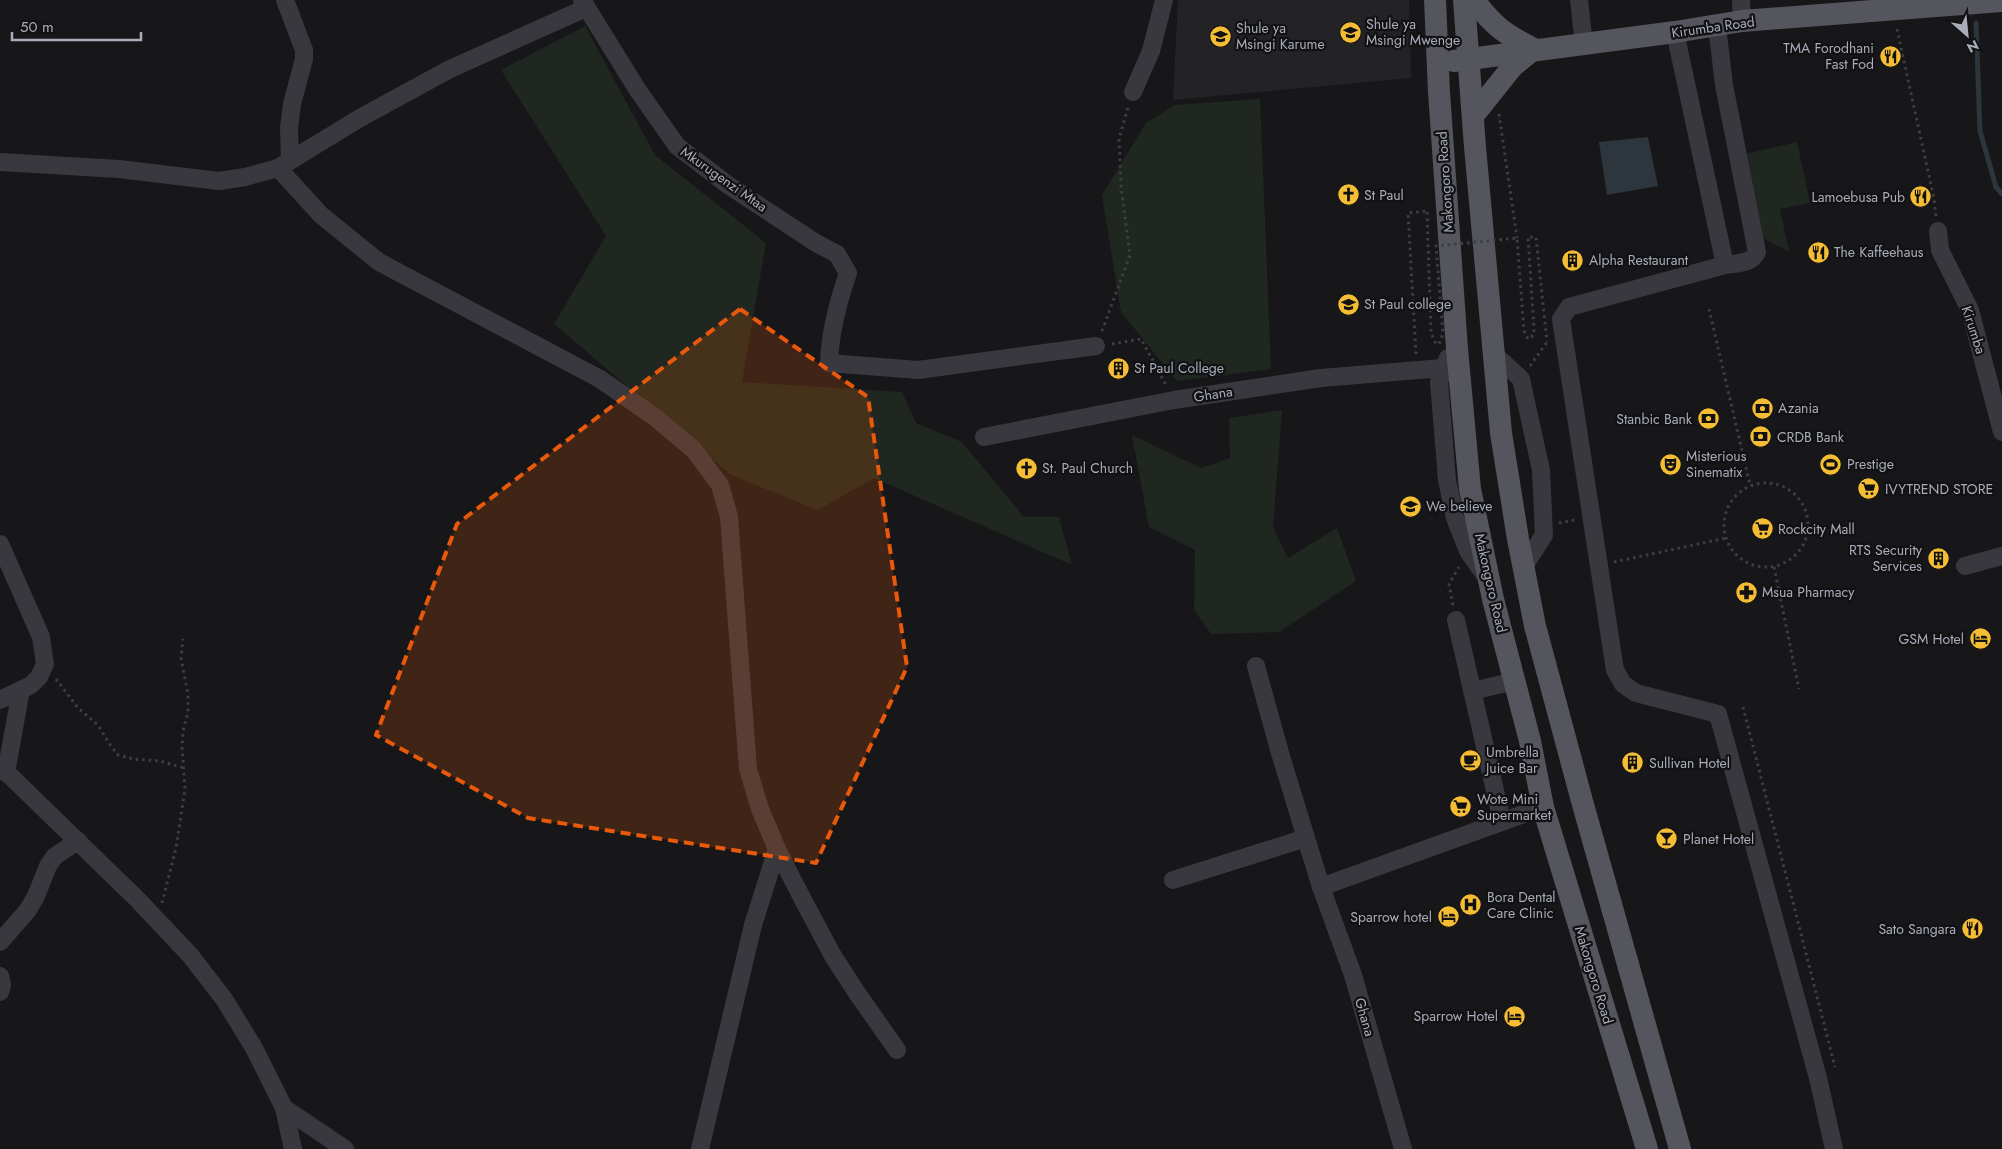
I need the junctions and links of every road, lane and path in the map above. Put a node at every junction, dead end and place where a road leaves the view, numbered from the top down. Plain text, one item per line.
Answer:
1 (285, 0) edge
2 (1164, 0) edge
3 (1435, 0) edge
4 (1464, 0) edge
5 (1474, 0) edge
6 (1579, 0) edge
7 (1993, 2) edge
8 (584, 4) edge
9 (1894, 10) junction
10 (1742, 11) edge
11 (1717, 26) junction
12 (1675, 32) junction
13 (1584, 44) junction
14 (1534, 49) junction
15 (1468, 59) junction
16 (1438, 63) junction
17 (1494, 87) junction
18 (1133, 92) joint
19 (1473, 116) junction
20 (0, 162) edge
21 (284, 164) junction
22 (1938, 231) joint
23 (1517, 238) junction
24 (1725, 265) junction
25 (1709, 309) dead end
26 (1096, 346) junction
27 (1457, 349) junction
28 (1494, 354) junction
29 (1444, 368) junction
30 (1417, 370) junction
31 (1521, 379) junction
32 (1174, 400) junction
33 (2002, 432) edge
34 (984, 437) dead end
35 (1750, 485) junction
36 (1591, 518) junction
37 (1544, 526) junction
38 (1726, 538) junction
39 (0, 544) edge
40 (1468, 551) junction
41 (2002, 556) edge
42 (1599, 565) junction
43 (1524, 566) junction
44 (1965, 566) dead end
45 (1774, 567) junction
46 (1491, 588) junction
47 (1456, 620) joint
48 (183, 639) dead end
49 (46, 664) junction
50 (1256, 666) dead end
51 (1514, 681) junction
52 (1799, 689) dead end
53 (21, 690) junction
54 (1472, 691) junction
55 (0, 700) edge
56 (1743, 707) dead end
57 (184, 768) junction
58 (3, 770) edge
59 (1543, 807) junction
60 (1502, 821) junction
61 (1306, 838) junction
62 (78, 841) junction
63 (777, 849) junction
64 (1173, 880) dead end
65 (1321, 888) junction
66 (158, 921) junction
67 (0, 942) edge
68 (0, 976) edge
69 (0, 992) edge
70 (897, 1050) dead end
71 (1836, 1073) dead end
72 (284, 1108) junction
73 (293, 1149) edge
74 (345, 1149) edge
75 (700, 1149) edge
76 (1404, 1149) edge
77 (1647, 1149) edge
78 (1680, 1149) edge
79 (1834, 1149) edge

1 - 21 street
2 - 18 street
3 - 16 main road, Makongoro Road
4 - 15 main road
5 - 14 main road
6 - 13 street
7 - 9 main road, Kirumba Road
8 - 21 street
8 - 26 street, Mkurugenzi Mtaa
9 - 10 main road, Kirumba Road
9 - 22 path
10 - 11 main road, Kirumba Road
11 - 12 main road, Kirumba Road
11 - 24 street
12 - 13 main road, Kirumba Road
12 - 24 street
13 - 14 main road, Kirumba Road
14 - 15 main road, Kirumba Road
14 - 17 main road
15 - 16 main road, Kirumba Road
15 - 19 main road
16 - 27 main road, Makongoro Road
17 - 19 main road
17 - 23 path
18 - 26 path
19 - 28 main road
20 - 21 street
21 - 63 street
22 - 33 street, Kirumba
23 - 30 path, bridge
23 - 31 path, bridge
24 - 36 street
25 - 35 path
26 - 32 path
27 - 29 street
27 - 46 main road, Makongoro Road
28 - 31 street
28 - 43 main road
29 - 30 street, Ghana
29 - 40 street
30 - 32 street, Ghana
31 - 37 street
32 - 34 street, Ghana
35 - 38 path
35 - 45 path
36 - 37 path
36 - 42 street
37 - 43 street
38 - 42 path
38 - 45 path
39 - 49 street
40 - 46 street
40 - 47 path
41 - 44 street
42 - 79 street
43 - 78 main road
45 - 52 path
46 - 51 main road, Makongoro Road
47 - 54 street
48 - 57 path
49 - 53 street
49 - 57 path
50 - 61 street, Ghana
51 - 54 street
51 - 59 main road, Makongoro Road
53 - 55 street
53 - 58 street
54 - 60 street
56 - 71 path
57 - 66 path
58 - 62 street
59 - 60 street
59 - 77 main road, Makongoro Road
60 - 65 street
61 - 64 street
61 - 65 street, Ghana
62 - 66 street
62 - 67 street
63 - 70 street
63 - 75 street
65 - 76 street, Ghana
66 - 72 street
68 - 69 street
72 - 73 street
72 - 74 street

